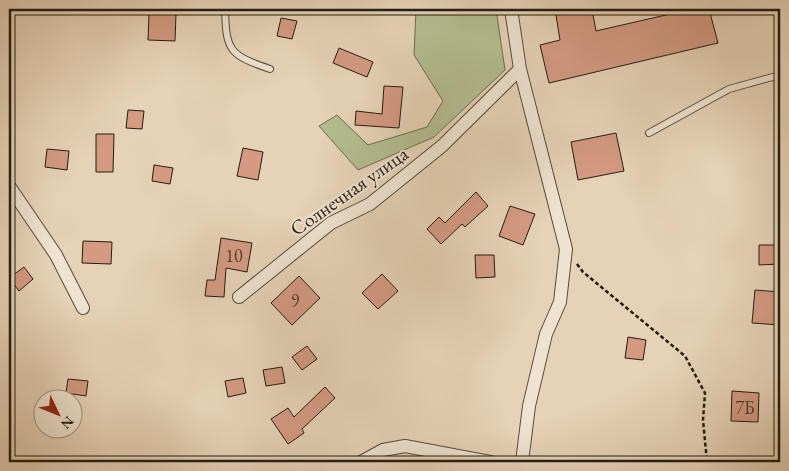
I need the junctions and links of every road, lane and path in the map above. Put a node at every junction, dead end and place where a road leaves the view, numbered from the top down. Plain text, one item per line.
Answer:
1 (225, 9) edge
2 (511, 9) edge
3 (270, 69) dead end
4 (520, 69) junction
5 (780, 75) edge
6 (649, 133) dead end
7 (9, 186) edge
8 (566, 249) junction
9 (239, 298) dead end
10 (84, 308) dead end
11 (361, 462) edge
12 (490, 462) edge
13 (522, 462) edge
14 (707, 462) edge

1 - 3 lane
2 - 4 street
4 - 8 street
4 - 9 street, Солнечная улица
5 - 6 lane
7 - 10 street
8 - 13 street
8 - 14 path
11 - 12 street

